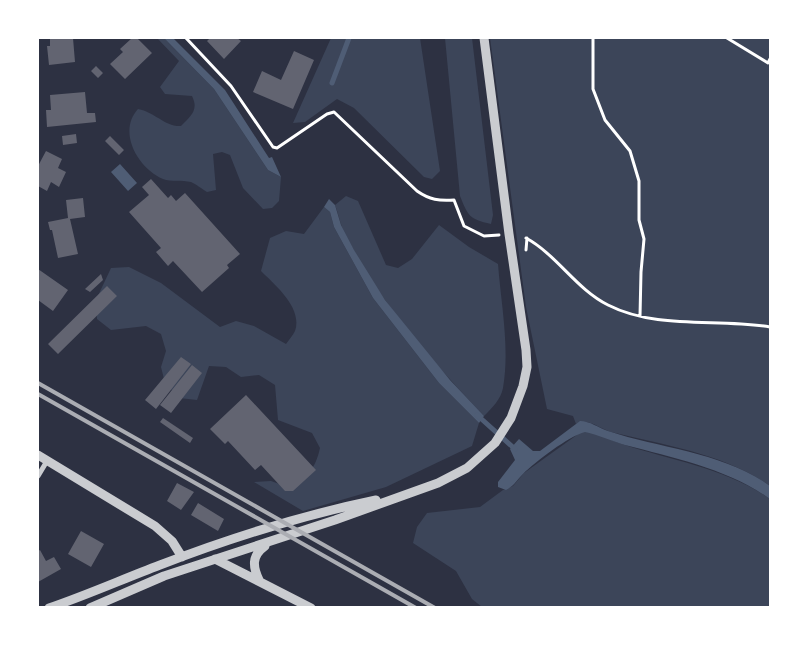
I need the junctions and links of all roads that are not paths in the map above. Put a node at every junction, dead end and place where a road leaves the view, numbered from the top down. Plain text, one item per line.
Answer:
1 (484, 38) edge
2 (38, 455) edge
3 (47, 462) junction
4 (38, 476) edge
5 (404, 494) junction
6 (272, 541) junction
7 (182, 557) junction
8 (216, 559) junction
9 (259, 580) junction
10 (49, 608) edge
11 (90, 608) edge
12 (311, 608) edge

1 - 5 street
2 - 3 street
3 - 4 street
3 - 7 street
5 - 6 street
5 - 7 street
6 - 8 street
6 - 9 street
7 - 8 street
7 - 10 street
8 - 9 street
8 - 11 street
9 - 12 street

